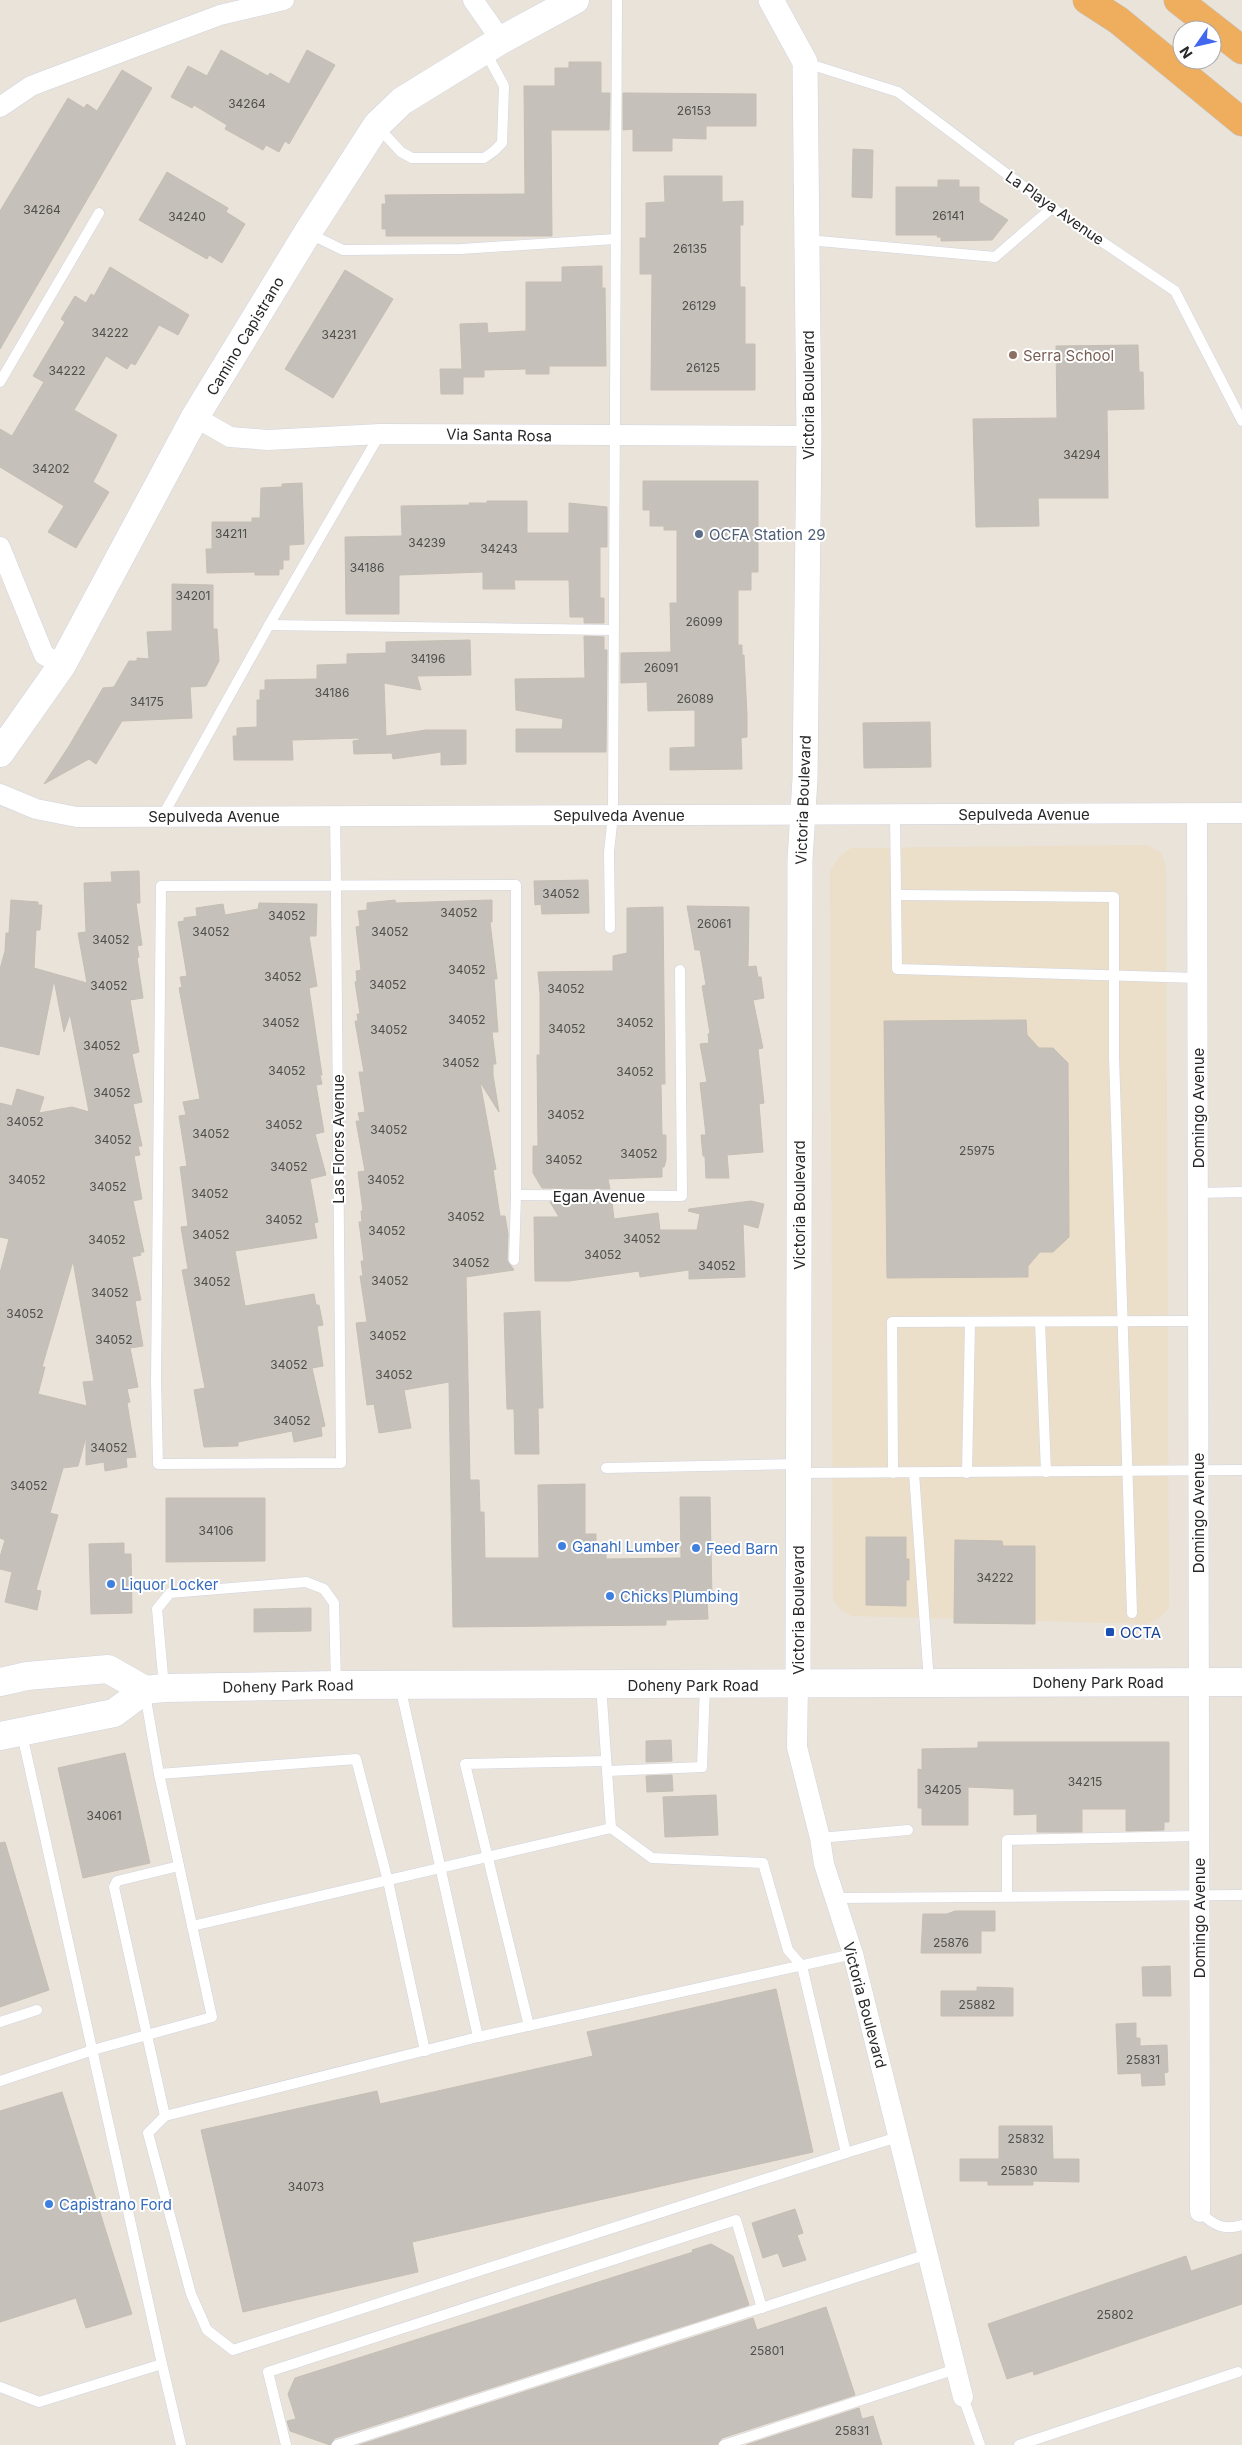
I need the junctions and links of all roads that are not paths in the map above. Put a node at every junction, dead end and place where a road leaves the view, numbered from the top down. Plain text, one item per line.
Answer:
1 (284, 0) edge
2 (473, 0) edge
3 (575, 0) edge
4 (617, 0) edge
5 (771, 0) edge
6 (1086, 0) edge
7 (1178, 0) edge
8 (493, 45) junction
9 (1242, 50) edge
10 (804, 62) junction
11 (0, 107) edge
12 (1242, 122) edge
13 (377, 126) junction
14 (1052, 208) junction
15 (99, 213) dead end
16 (308, 232) junction
17 (615, 239) junction
18 (807, 240) junction
19 (0, 382) edge
20 (195, 417) junction
21 (1242, 421) edge
22 (380, 434) junction
23 (614, 436) junction
24 (809, 436) junction
25 (0, 547) edge
26 (269, 625) junction
27 (613, 630) junction
28 (62, 665) junction
29 (0, 753) edge
30 (0, 794) edge
31 (803, 814) junction
32 (1197, 814) junction
33 (1242, 814) edge
34 (895, 815) junction
35 (335, 816) junction
36 (613, 816) junction
37 (162, 817) junction
38 (336, 885) junction
39 (898, 895) junction
40 (610, 928) dead end
41 (680, 970) dead end
42 (1114, 976) junction
43 (1198, 978) junction
44 (1242, 1192) edge
45 (1198, 1193) junction
46 (516, 1195) junction
47 (514, 1260) dead end
48 (1198, 1321) junction
49 (970, 1322) junction
50 (1040, 1322) junction
51 (1121, 1322) junction
52 (606, 1468) dead end
53 (798, 1468) junction
54 (1242, 1470) edge
55 (1046, 1472) junction
56 (1127, 1472) junction
57 (1198, 1472) junction
58 (893, 1473) junction
59 (914, 1473) junction
60 (967, 1473) junction
61 (1132, 1613) dead end
62 (0, 1682) edge
63 (1199, 1682) junction
64 (1242, 1682) edge
65 (798, 1684) junction
66 (929, 1684) junction
67 (336, 1685) junction
68 (601, 1685) junction
69 (705, 1685) junction
70 (400, 1686) junction
71 (154, 1689) junction
72 (10, 1733) edge
73 (607, 1766) junction
74 (160, 1774) junction
75 (611, 1828) junction
76 (908, 1830) dead end
77 (1199, 1836) junction
78 (820, 1838) junction
79 (487, 1858) junction
80 (179, 1866) junction
81 (439, 1869) junction
82 (388, 1881) junction
83 (1242, 1894) edge
84 (1199, 1895) junction
85 (1007, 1896) junction
86 (835, 1898) junction
87 (192, 1926) junction
88 (853, 1954) junction
89 (802, 1966) junction
90 (38, 2010) dead end
91 (0, 2022) edge
92 (529, 2026) junction
93 (148, 2036) junction
94 (478, 2037) junction
95 (93, 2050) junction
96 (425, 2051) junction
97 (0, 2081) edge
98 (165, 2116) junction
99 (898, 2137) junction
100 (846, 2153) junction
101 (1200, 2212) joint
102 (1242, 2225) edge
103 (928, 2254) junction
104 (762, 2308) junction
105 (162, 2364) junction
106 (956, 2369) junction
107 (1238, 2372) dead end
108 (0, 2387) edge
109 (963, 2396) joint
110 (181, 2445) edge
111 (286, 2445) edge
112 (337, 2445) edge
113 (724, 2445) edge
114 (980, 2445) edge
115 (1019, 2445) edge

1 - 11 street
2 - 8 street
3 - 8 main road, Camino Capistrano
4 - 17 lane
5 - 10 street, Victoria Boulevard
6 - 12 highway
7 - 9 highway
8 - 13 main road, Camino Capistrano
8 - 13 lane
10 - 14 lane, La Playa Avenue
10 - 18 street, Victoria Boulevard
13 - 16 main road, Camino Capistrano
14 - 18 lane
14 - 21 lane, La Playa Avenue
15 - 19 lane
16 - 17 lane
16 - 20 main road, Camino Capistrano
17 - 23 lane
18 - 24 street, Victoria Boulevard
20 - 22 street, Via Santa Rosa
20 - 28 main road, Camino Capistrano
22 - 23 street, Via Santa Rosa
22 - 26 lane
23 - 24 street, Via Santa Rosa
23 - 27 lane
24 - 31 street, Victoria Boulevard
25 - 28 street
26 - 27 lane
26 - 37 lane
27 - 36 lane
28 - 29 main road, Camino Capistrano
30 - 37 street, Sepulveda Avenue
31 - 34 street, Sepulveda Avenue
31 - 36 street, Sepulveda Avenue
31 - 53 street, Victoria Boulevard
32 - 33 street, Sepulveda Avenue
32 - 34 street, Sepulveda Avenue
32 - 43 street, Domingo Avenue
34 - 39 lane
35 - 36 street, Sepulveda Avenue
35 - 37 street, Sepulveda Avenue
35 - 38 lane, Las Flores Avenue
36 - 40 lane
38 - 38 lane, Las Flores Avenue
38 - 46 lane
39 - 42 lane
39 - 42 lane
41 - 46 lane, Egan Avenue
42 - 43 lane
42 - 51 lane
43 - 45 street, Domingo Avenue
44 - 45 lane
45 - 48 street, Domingo Avenue
46 - 47 lane
48 - 51 lane
48 - 57 street, Domingo Avenue
49 - 50 lane
49 - 58 lane
49 - 60 lane
50 - 51 lane
50 - 55 lane
51 - 56 lane
52 - 53 lane
53 - 58 lane
53 - 65 street, Victoria Boulevard
54 - 57 lane
55 - 56 lane
55 - 60 lane
56 - 57 lane
56 - 61 lane
57 - 63 street, Domingo Avenue
58 - 59 lane
59 - 60 lane
59 - 66 lane
62 - 71 main road
63 - 64 main road, Doheny Park Road
63 - 66 main road, Doheny Park Road
63 - 77 street, Domingo Avenue
65 - 66 main road, Doheny Park Road
65 - 69 main road, Doheny Park Road
65 - 78 street, Victoria Boulevard
67 - 70 main road, Doheny Park Road
67 - 71 main road, Doheny Park Road
67 - 71 lane
68 - 69 main road, Doheny Park Road
68 - 70 main road, Doheny Park Road
68 - 73 lane
69 - 73 lane
70 - 81 lane
71 - 72 main road
71 - 74 lane
72 - 95 lane
73 - 75 lane
73 - 79 lane
74 - 80 lane
74 - 82 lane
75 - 79 lane
75 - 89 lane
76 - 78 lane
77 - 84 street, Domingo Avenue
77 - 85 lane
78 - 86 street, Victoria Boulevard
79 - 81 lane
79 - 92 lane
80 - 87 lane
80 - 93 lane
81 - 82 lane
81 - 94 lane
82 - 87 lane
82 - 96 lane
83 - 84 lane
84 - 85 lane
84 - 101 street, Domingo Avenue
85 - 86 lane
86 - 88 street, Victoria Boulevard
87 - 93 lane
88 - 89 lane
88 - 99 street, Victoria Boulevard
89 - 92 lane
89 - 100 lane
90 - 91 lane
92 - 94 lane
93 - 95 lane
93 - 98 lane
94 - 96 lane
95 - 97 lane
95 - 105 lane
96 - 98 lane
98 - 100 lane
99 - 100 lane
99 - 103 street, Victoria Boulevard
101 - 102 lane
103 - 104 lane
103 - 106 street, Victoria Boulevard
104 - 111 lane
104 - 112 lane
105 - 108 lane
105 - 110 lane
106 - 109 street, Victoria Boulevard
106 - 113 lane
107 - 115 lane
109 - 114 lane

